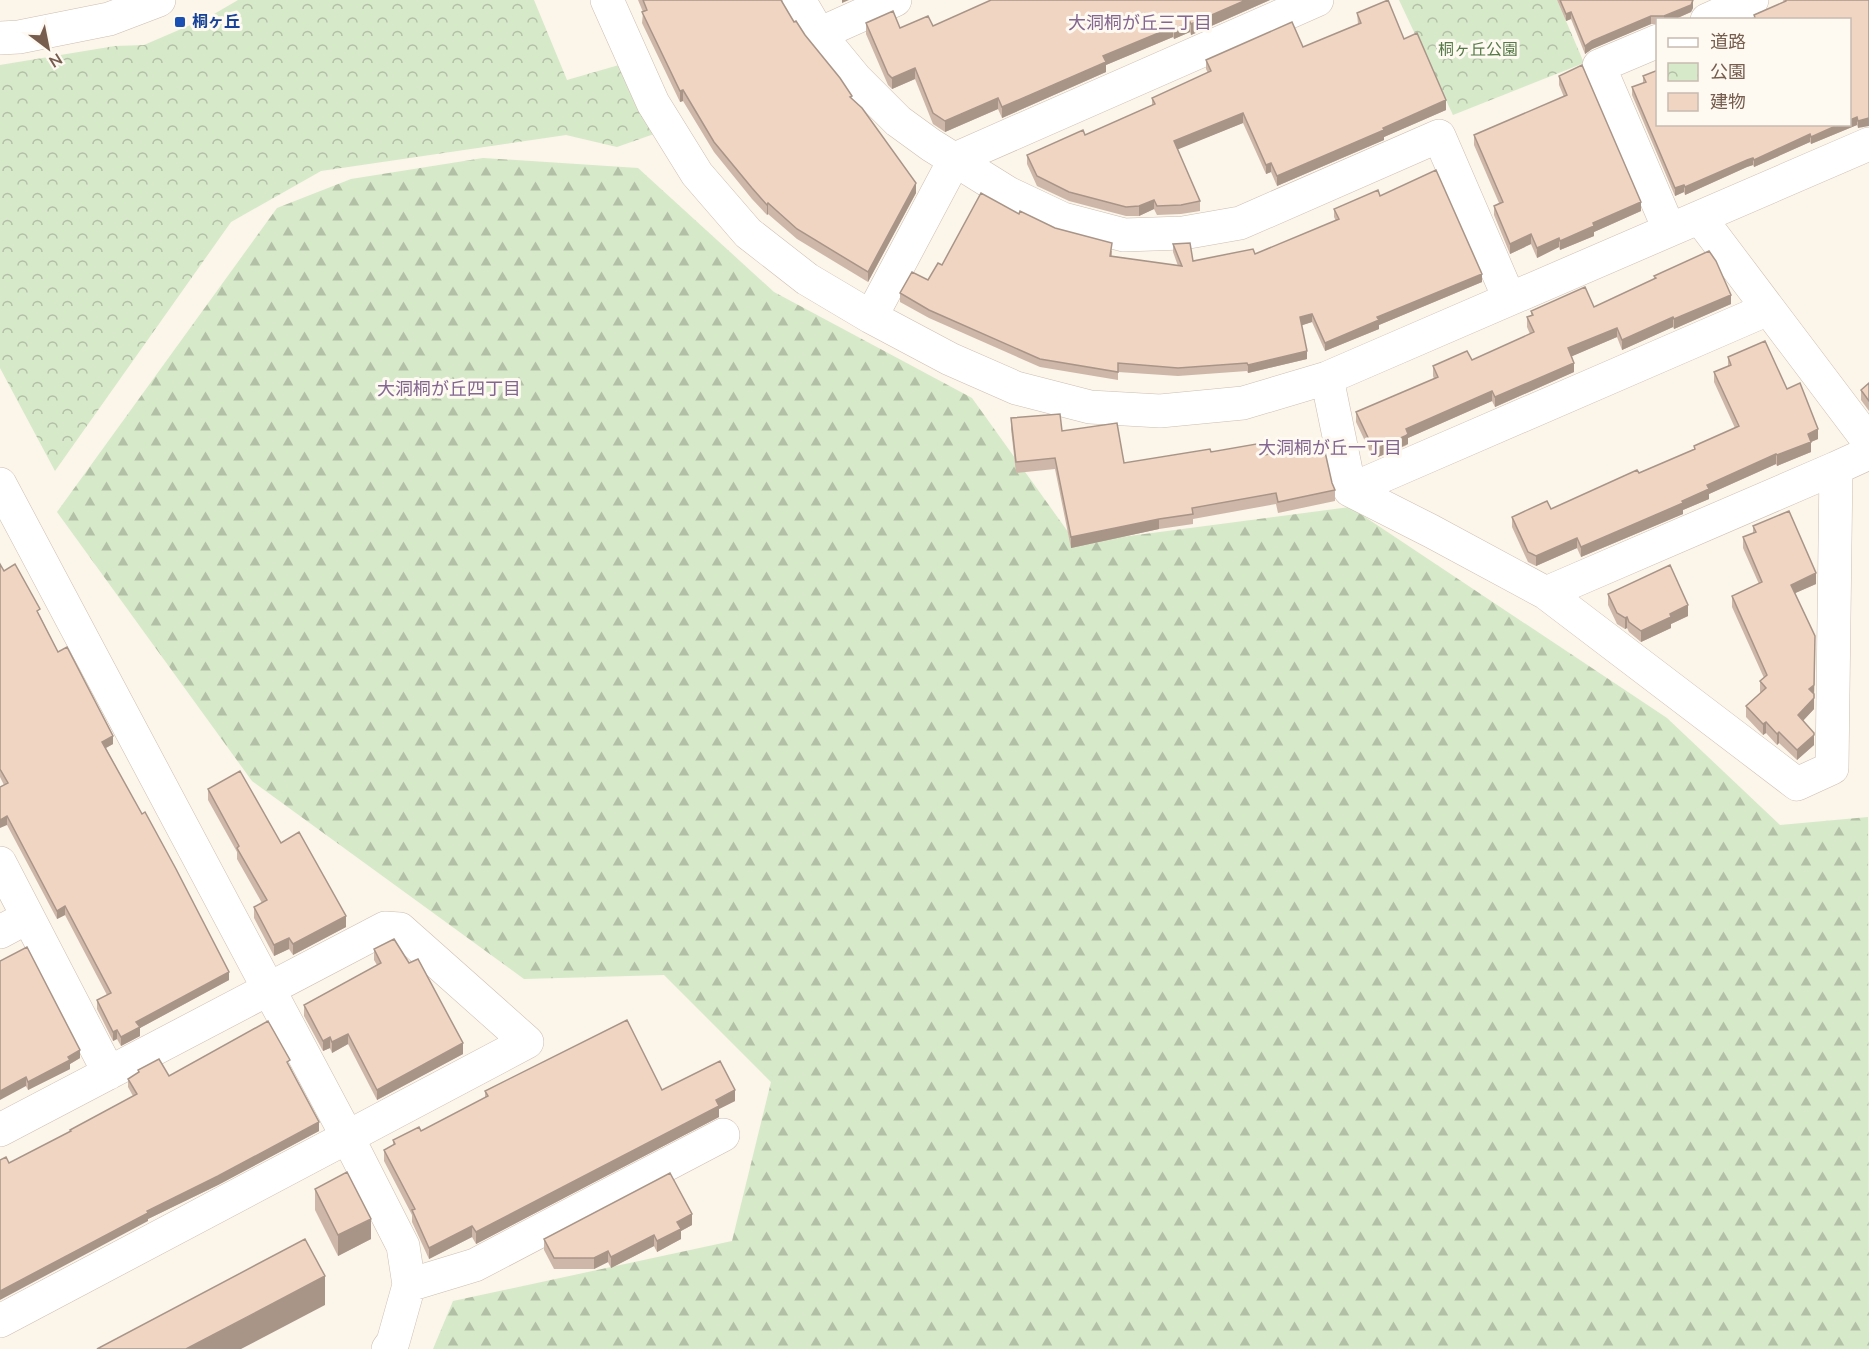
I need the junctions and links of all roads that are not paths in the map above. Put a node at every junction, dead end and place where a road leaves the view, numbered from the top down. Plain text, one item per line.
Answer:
1 (159, 0) edge
2 (607, 0) edge
3 (799, 0) edge
4 (895, 0) edge
5 (1317, 0) edge
6 (1752, 0) edge
7 (1712, 18) edge
8 (819, 34) junction
9 (0, 38) edge
10 (1656, 42) edge
11 (1869, 144) edge
12 (955, 159) junction
13 (1700, 218) junction
14 (1669, 230) junction
15 (1509, 298) junction
16 (1768, 309) junction
17 (871, 317) junction
18 (1327, 378) junction
19 (1869, 442) edge
20 (1869, 453) edge
21 (1836, 468) junction
22 (0, 483) edge
23 (1350, 490) junction
24 (1546, 593) junction
25 (0, 862) edge
26 (14, 924) edge
27 (269, 990) junction
28 (109, 1073) junction
29 (0, 1130) edge
30 (723, 1135) dead end
31 (348, 1138) junction
32 (409, 1285) junction
33 (0, 1321) edge
34 (388, 1349) edge

1 - 9 street
2 - 17 street
3 - 8 street
4 - 8 street
5 - 12 street
6 - 7 street
8 - 12 street
10 - 14 street
11 - 13 street
12 - 15 street
12 - 17 street
13 - 14 street
13 - 16 street
14 - 15 street
15 - 18 street
16 - 19 street
16 - 23 street
17 - 18 street
18 - 23 street
20 - 21 street
21 - 24 street
21 - 24 street
22 - 27 street
23 - 24 street
25 - 26 street
26 - 28 street
27 - 28 street
27 - 31 street
27 - 31 street
28 - 29 street
30 - 32 street
31 - 32 street
31 - 33 street
32 - 34 street

